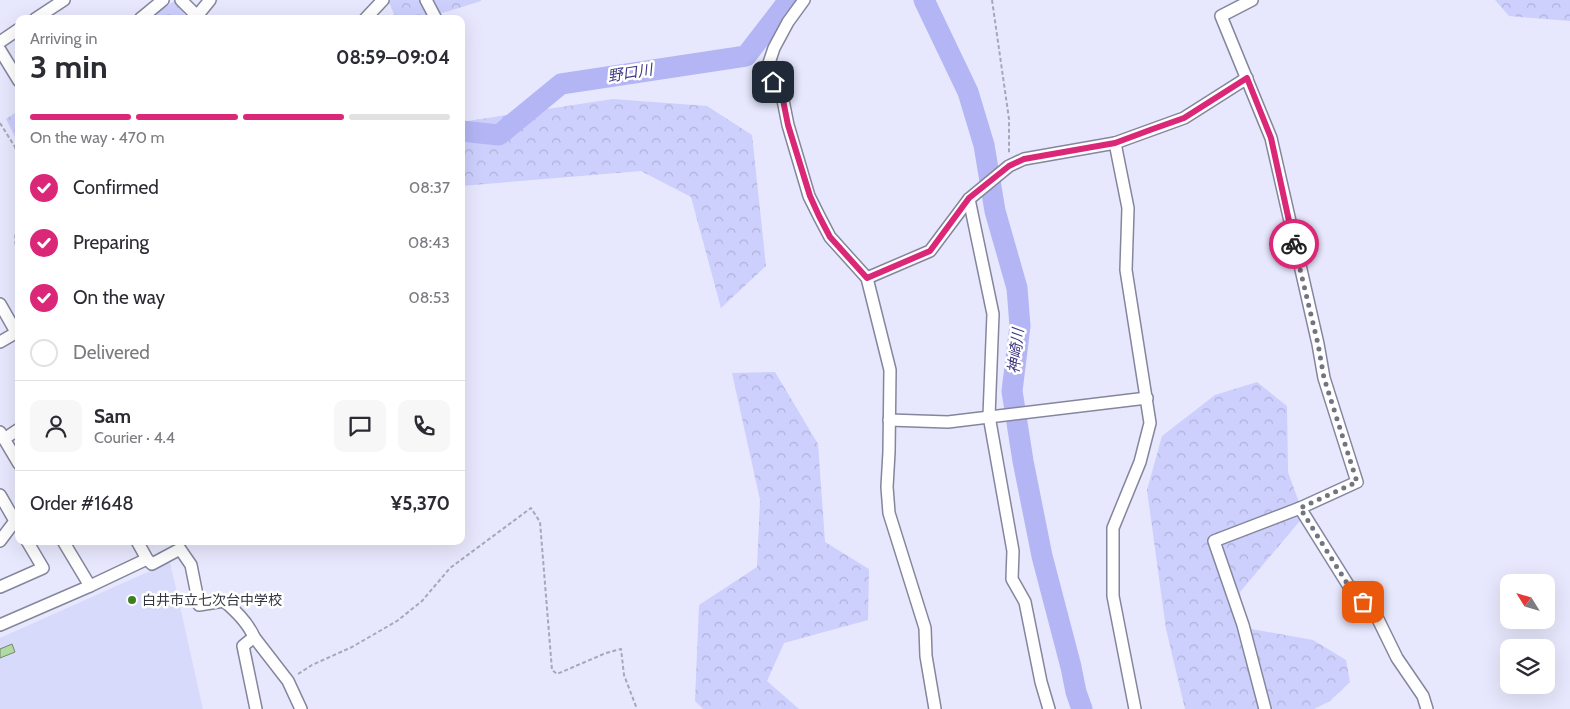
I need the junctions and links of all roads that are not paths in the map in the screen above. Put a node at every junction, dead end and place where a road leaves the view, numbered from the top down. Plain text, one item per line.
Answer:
1 (64, 0) edge
2 (163, 0) edge
3 (182, 0) edge
4 (210, 0) edge
5 (383, 0) edge
6 (426, 0) edge
7 (804, 0) edge
8 (1252, 0) edge
9 (41, 15) edge
10 (145, 15) edge
11 (196, 15) edge
12 (198, 15) edge
13 (369, 15) edge
14 (434, 15) edge
15 (15, 32) edge
16 (0, 42) edge
17 (0, 50) edge
18 (15, 74) edge
19 (1247, 78) junction
20 (1115, 143) junction
21 (969, 198) junction
22 (867, 278) junction
23 (0, 304) edge
24 (15, 329) edge
25 (15, 333) edge
26 (0, 342) edge
27 (1146, 398) junction
28 (989, 416) junction
29 (889, 420) junction
30 (15, 431) edge
31 (2, 436) edge
32 (15, 457) edge
33 (0, 495) edge
34 (1300, 508) junction
35 (15, 521) edge
36 (15, 526) edge
37 (0, 542) edge
38 (29, 545) edge
39 (66, 545) edge
40 (139, 545) edge
41 (147, 559) junction
42 (90, 586) junction
43 (0, 587) edge
44 (0, 625) edge
45 (254, 637) junction
46 (256, 709) edge
47 (301, 709) edge
48 (935, 709) edge
49 (1049, 709) edge
50 (1135, 709) edge
51 (1265, 709) edge
52 (1427, 709) edge

1 - 9 street
2 - 10 street
3 - 11 street
4 - 12 street
5 - 13 street
6 - 14 street
7 - 22 street
8 - 19 street
15 - 16 street
17 - 18 street
19 - 20 street
19 - 34 street
20 - 21 street
20 - 27 street
21 - 22 street
21 - 28 street
22 - 29 street
23 - 24 street
25 - 26 street
27 - 28 street
27 - 50 street
28 - 29 street
28 - 49 street
29 - 48 street
30 - 31 street
31 - 32 street
33 - 35 street
34 - 51 street
34 - 52 street
36 - 37 street
38 - 43 street
39 - 42 street
40 - 41 street
41 - 42 street
41 - 45 street
42 - 44 street
45 - 46 street
45 - 47 street

